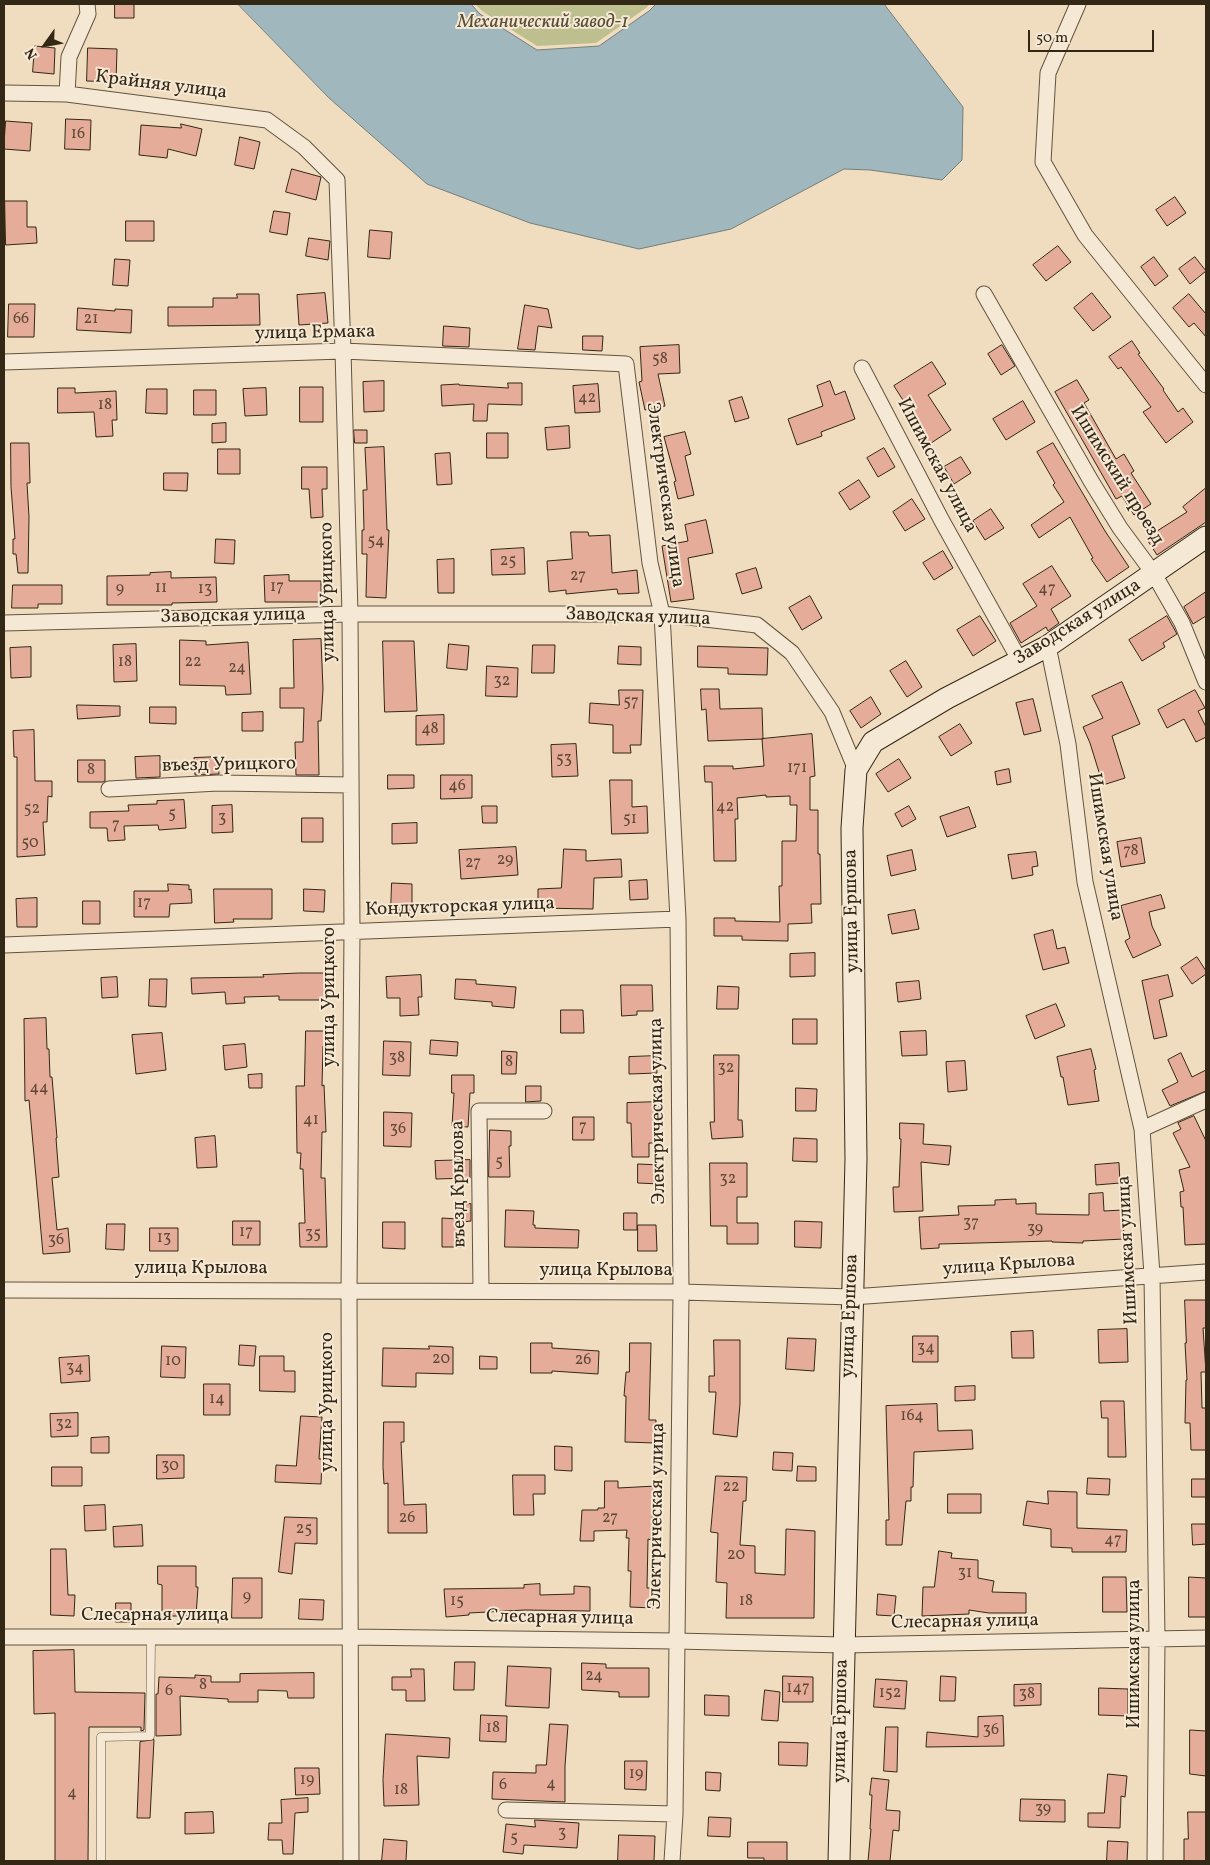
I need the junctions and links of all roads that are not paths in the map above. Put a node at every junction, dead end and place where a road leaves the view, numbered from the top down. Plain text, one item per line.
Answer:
1 (87, 4) edge
2 (1078, 4) edge
3 (4, 93) edge
4 (67, 94) junction
5 (304, 147) joint
6 (984, 294) dead end
7 (343, 351) junction
8 (4, 362) edge
9 (626, 364) joint
10 (862, 368) dead end
11 (1206, 385) edge
12 (1206, 537) edge
13 (1154, 574) junction
14 (350, 614) junction
15 (662, 614) junction
16 (4, 623) edge
17 (1048, 646) junction
18 (1020, 661) junction
19 (1206, 682) edge
20 (856, 770) junction
21 (351, 785) junction
22 (109, 789) dead end
23 (678, 919) junction
24 (352, 932) junction
25 (4, 945) edge
26 (1206, 1100) edge
27 (544, 1111) dead end
28 (1142, 1129) junction
29 (1206, 1272) edge
30 (1152, 1275) junction
31 (4, 1290) edge
32 (349, 1291) junction
33 (481, 1291) junction
34 (681, 1292) junction
35 (852, 1297) junction
36 (4, 1637) edge
37 (151, 1637) junction
38 (350, 1637) junction
39 (1206, 1638) edge
40 (1157, 1639) junction
41 (676, 1641) junction
42 (843, 1645) junction
43 (506, 1810) dead end
44 (675, 1814) junction
45 (101, 1861) edge
46 (351, 1861) edge
47 (672, 1861) edge
48 (839, 1861) edge
49 (1155, 1861) edge

1 - 4 street
2 - 11 street
3 - 4 street, Крайняя улица
4 - 5 street, Крайняя улица
5 - 7 street, улица Урицкого
6 - 13 street, Ишимский проезд
7 - 8 street, улица Ермака
7 - 9 street, улица Ермака
7 - 14 street, улица Урицкого
9 - 15 street, Электрическая улица
10 - 18 street, Ишимская улица
12 - 13 street, Заводская улица
13 - 17 street, Заводская улица
13 - 19 street, Ишимский проезд
14 - 15 street, Заводская улица
14 - 16 street, Заводская улица
14 - 21 street, улица Урицкого
15 - 20 street, Заводская улица
15 - 23 street, Электрическая улица
17 - 18 street, Заводская улица
17 - 28 street, Ишимская улица
18 - 20 street, Заводская улица
20 - 35 street, улица Ершова
21 - 22 street, въезд Урицкого
21 - 24 street, улица Урицкого
23 - 24 street, Кондукторская улица
23 - 34 street, Электрическая улица
24 - 25 street, Кондукторская улица
24 - 32 street, улица Урицкого
26 - 28 street
27 - 33 street, въезд Крылова
28 - 30 street, Ишимская улица
29 - 30 street, улица Крылова
30 - 35 street, улица Крылова
30 - 40 street, Ишимская улица
31 - 32 street, улица Крылова
32 - 33 street, улица Крылова
32 - 38 street, улица Урицкого
33 - 34 street, улица Крылова
34 - 35 street, улица Крылова
34 - 41 street, Электрическая улица
35 - 42 street, улица Ершова
36 - 37 street, Слесарная улица
37 - 38 street, Слесарная улица
37 - 45 lane
38 - 41 street, Слесарная улица
38 - 46 street, улица Урицкого
39 - 40 street, Слесарная улица
40 - 42 street, Слесарная улица
40 - 49 street, Ишимская улица
41 - 42 street, Слесарная улица
41 - 44 street, Электрическая улица
42 - 48 street, улица Ершова
43 - 44 street
44 - 47 street, Электрическая улица

